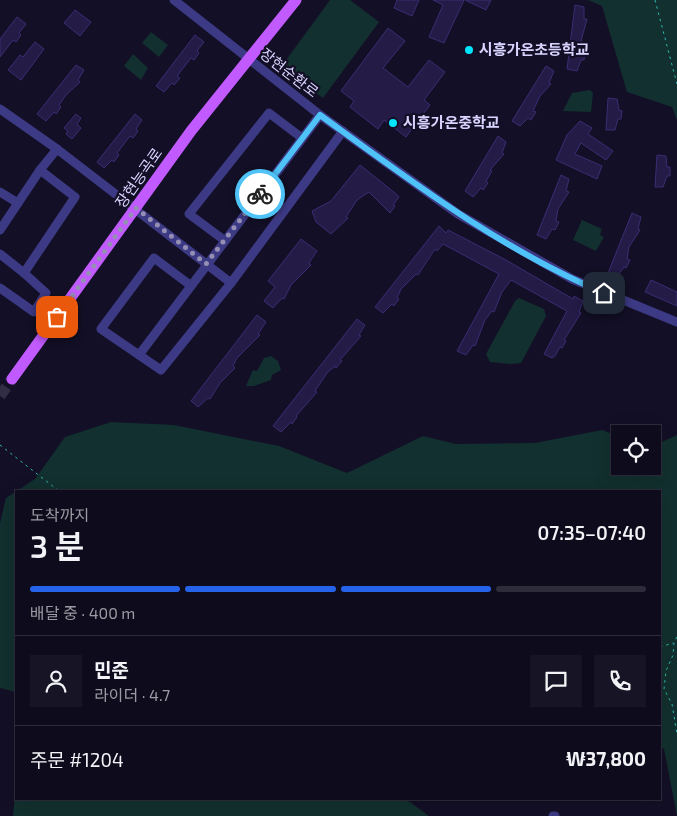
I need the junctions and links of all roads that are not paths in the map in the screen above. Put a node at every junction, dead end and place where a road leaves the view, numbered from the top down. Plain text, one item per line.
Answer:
1 (174, 0) edge
2 (296, 0) edge
3 (248, 58) junction
4 (0, 109) edge
5 (320, 115) junction
6 (343, 131) junction
7 (302, 138) junction
8 (58, 149) junction
9 (40, 170) junction
10 (0, 192) edge
11 (18, 204) junction
12 (136, 208) junction
13 (0, 230) edge
14 (224, 240) junction
15 (0, 254) edge
16 (206, 264) junction
17 (24, 273) junction
18 (231, 283) junction
19 (190, 285) junction
20 (0, 288) edge
21 (677, 322) edge
22 (139, 355) junction
23 (12, 379) tunnel mouth

1 - 3 street, 장현순환로
2 - 3 main road, 장현능곡로
3 - 5 street, 장현순환로
3 - 12 main road, 장현능곡로
4 - 8 street
5 - 6 street, 장현순환로
5 - 7 street
6 - 18 street
6 - 21 street, 장현순환로
7 - 14 street
7 - 14 street
8 - 9 street
8 - 12 street
9 - 11 street
9 - 17 street
10 - 11 street
11 - 13 street
12 - 16 street
12 - 23 main road, 장현능곡로
14 - 16 street
15 - 17 street
16 - 18 street
16 - 19 street
17 - 20 street
18 - 22 street
19 - 22 street
19 - 22 street

